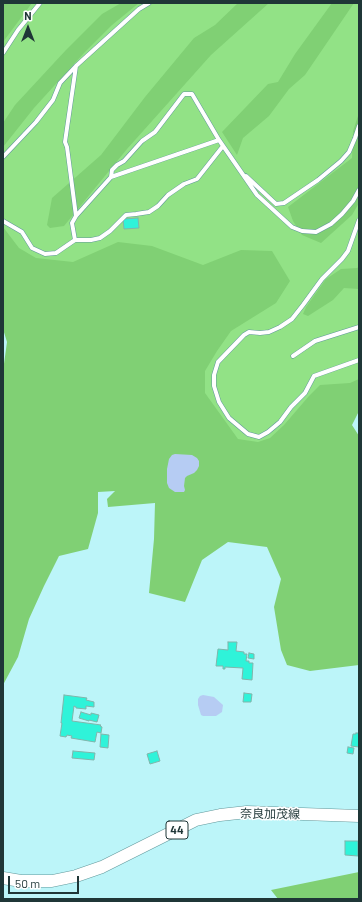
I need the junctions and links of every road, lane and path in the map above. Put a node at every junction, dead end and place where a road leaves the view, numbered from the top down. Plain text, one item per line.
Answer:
1 (40, 3) edge
2 (149, 3) edge
3 (3, 53) edge
4 (76, 66) junction
5 (359, 126) edge
6 (218, 140) junction
7 (223, 146) junction
8 (3, 158) edge
9 (239, 168) junction
10 (111, 177) junction
11 (359, 190) edge
12 (76, 216) junction
13 (359, 220) edge
14 (3, 221) edge
15 (74, 240) junction
16 (359, 327) edge
17 (293, 356) dead end
18 (359, 360) edge
19 (359, 816) edge
20 (3, 878) edge

1 - 3 lane
2 - 4 lane
4 - 8 lane
4 - 12 lane
5 - 9 lane
6 - 7 lane
6 - 10 lane
6 - 10 lane
7 - 9 lane
7 - 15 lane
9 - 11 lane
10 - 12 lane
12 - 15 lane
13 - 18 lane
14 - 15 lane
16 - 17 lane
19 - 20 main road, 奈良加茂線 / 44

